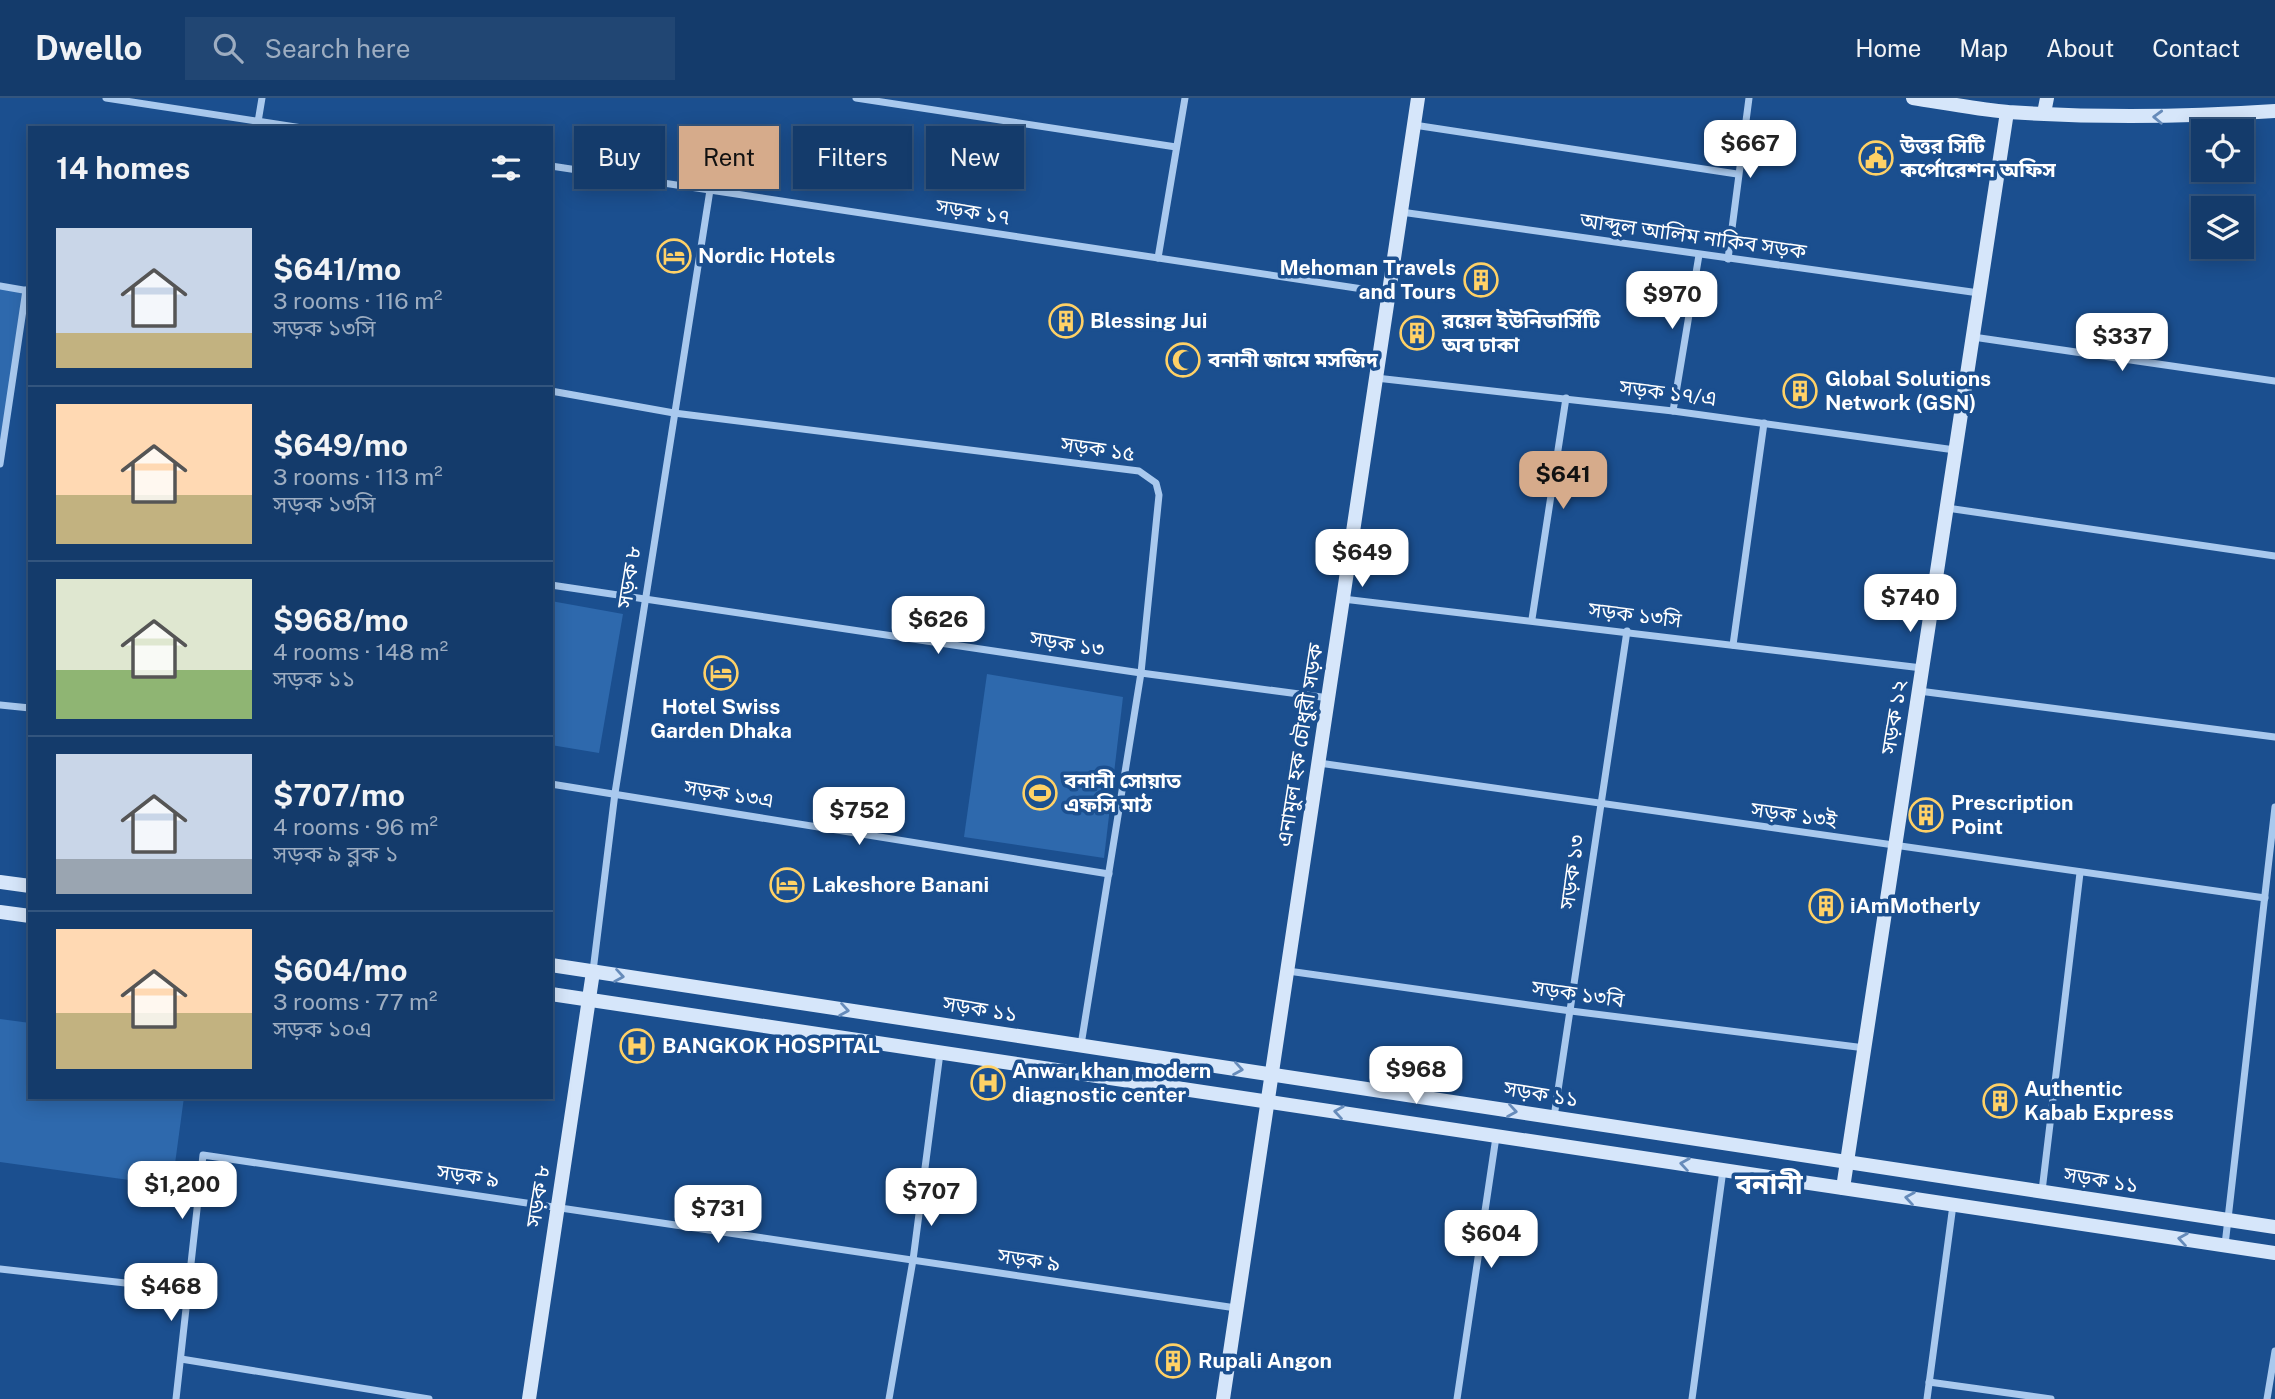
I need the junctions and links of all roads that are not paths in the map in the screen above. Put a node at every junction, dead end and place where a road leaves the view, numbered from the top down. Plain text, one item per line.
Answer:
1 (106, 98) edge
2 (262, 98) edge
3 (856, 98) edge
4 (1185, 98) edge
5 (1418, 98) edge
6 (1749, 98) edge
7 (1913, 98) edge
8 (2045, 106) edge
9 (2275, 111) edge
10 (2007, 112) junction
11 (257, 124) edge
12 (1414, 125) junction
13 (280, 126) edge
14 (1176, 147) junction
15 (553, 166) edge
16 (1737, 174) junction
17 (710, 190) junction
18 (1401, 212) junction
19 (1699, 255) junction
20 (1158, 258) junction
21 (1728, 259) junction
22 (0, 286) edge
23 (28, 291) edge
24 (1389, 293) junction
25 (1979, 293) junction
26 (1973, 337) junction
27 (1376, 378) junction
28 (2275, 381) edge
29 (553, 391) edge
30 (1566, 398) junction
31 (1673, 411) junction
32 (674, 413) junction
33 (1764, 424) junction
34 (1955, 450) junction
35 (0, 464) edge
36 (1947, 508) junction
37 (2275, 556) edge
38 (553, 584) edge
39 (647, 598) junction
40 (1343, 599) junction
41 (1532, 619) junction
42 (1627, 631) junction
43 (1732, 645) junction
44 (1922, 667) junction
45 (1141, 673) junction
46 (1919, 691) junction
47 (1328, 698) junction
48 (0, 705) edge
49 (28, 708) edge
50 (2275, 737) edge
51 (1319, 763) junction
52 (553, 784) edge
53 (615, 793) junction
54 (1599, 805) junction
55 (2275, 807) edge
56 (1895, 847) junction
57 (2080, 873) junction
58 (1109, 874) junction
59 (0, 881) edge
60 (28, 886) edge
61 (2265, 898) junction
62 (0, 912) edge
63 (28, 916) edge
64 (553, 965) edge
65 (1287, 971) junction
66 (593, 972) junction
67 (553, 994) edge
68 (589, 1000) junction
69 (1571, 1011) junction
70 (1081, 1046) junction
71 (1865, 1048) junction
72 (940, 1053) junction
73 (1272, 1074) junction
74 (1268, 1102) junction
75 (1554, 1117) junction
76 (1496, 1136) junction
77 (1847, 1162) junction
78 (1723, 1170) junction
79 (1843, 1188) junction
80 (2042, 1192) junction
81 (1954, 1205) junction
82 (558, 1207) junction
83 (2227, 1220) junction
84 (2275, 1227) edge
85 (2224, 1245) junction
86 (2275, 1253) edge
87 (913, 1260) junction
88 (0, 1269) edge
89 (188, 1290) junction
90 (1237, 1308) junction
91 (2275, 1351) edge
92 (181, 1359) junction
93 (1929, 1382) junction
94 (176, 1399) edge
95 (429, 1399) edge
96 (528, 1399) edge
97 (889, 1399) edge
98 (1223, 1399) edge
99 (1457, 1399) edge
100 (1692, 1399) edge
101 (1927, 1399) edge
102 (2051, 1399) edge
103 (2267, 1399) edge

1 - 11 street
2 - 11 street
3 - 14 street
4 - 14 street
5 - 12 main road, এনামুল হক চৌধুরী সড়ক
6 - 16 street
7 - 10 main road
9 -> 8 main road
8 - 10 main road
10 - 25 main road, সড়ক ১২
11 - 13 street
12 - 16 street
12 - 18 main road, এনামুল হক চৌধুরী সড়ক
14 - 20 street
15 - 17 street, সড়ক ১৭
16 - 21 street
17 - 20 street, সড়ক ১৭
17 - 32 street, সড়ক ৮
18 - 19 street, আব্দুল আলিম নাকিব সড়ক
18 - 24 main road, এনামুল হক চৌধুরী সড়ক
19 - 21 street, আব্দুল আলিম নাকিব সড়ক
19 - 31 street
20 - 24 street, সড়ক ১৭
21 - 25 street, আব্দুল আলিম নাকিব সড়ক
22 - 23 street
23 - 35 street
24 - 27 main road, এনামুল হক চৌধুরী সড়ক
25 - 26 main road, সড়ক ১২
26 - 28 street
26 - 34 main road, সড়ক ১২
27 - 30 street, সড়ক ১৭/এ
27 - 40 main road, এনামুল হক চৌধুরী সড়ক
29 - 32 street, সড়ক ১৫
30 - 31 street, সড়ক ১৭/এ
30 - 41 street
31 - 33 street, সড়ক ১৭/এ
32 - 39 street, সড়ক ৮
32 - 45 street, সড়ক ১৫
33 - 34 street, সড়ক ১৭/এ
33 - 43 street
34 - 36 main road, সড়ক ১২
36 - 37 street
36 - 44 main road, সড়ক ১২
38 - 39 street, সড়ক ১৩
39 - 45 street, সড়ক ১৩
39 - 53 street, সড়ক ৮
40 - 41 street, সড়ক ১৩সি
40 - 47 main road, এনামুল হক চৌধুরী সড়ক
41 - 42 street, সড়ক ১৩সি
42 - 43 street, সড়ক ১৩সি
42 - 54 street, সড়ক ১৩
43 - 44 street, সড়ক ১৩সি
44 - 46 main road, সড়ক ১২
45 - 47 street, সড়ক ১৩
45 - 58 street, সড়ক ১৫
46 - 50 street
46 - 56 main road, সড়ক ১২
47 - 51 main road, এনামুল হক চৌধুরী সড়ক
48 - 49 street
51 - 54 street, সড়ক ১৩ই
51 - 65 main road, এনামুল হক চৌধুরী সড়ক
52 - 53 street, সড়ক ১৩এ
53 - 58 street, সড়ক ১৩এ
53 - 66 street, সড়ক ৮
54 - 56 street, সড়ক ১৩ই
54 - 69 street, সড়ক ১৩
55 - 61 street
56 - 57 street, সড়ক ১৩ই
56 - 71 main road, সড়ক ১২
57 - 61 street, সড়ক ১৩ই
57 - 80 street
58 - 70 street, সড়ক ১৫
59 - 60 main road
61 - 83 street
62 - 63 main road
64 - 66 main road, সড়ক ১১
65 - 69 street, সড়ক ১৩বি
65 - 73 main road, এনামুল হক চৌধুরী সড়ক
66 - 68 main road, সড়ক ৮
66 -> 70 main road, সড়ক ১১
67 - 68 main road
68 - 72 main road
68 - 82 main road, সড়ক ৮
69 - 71 street, সড়ক ১৩বি
69 - 75 street, সড়ক ১৩
70 -> 73 main road, সড়ক ১১
71 - 77 main road, সড়ক ১২
72 - 74 main road
72 - 87 street
73 - 74 main road, এনামুল হক চৌধুরী সড়ক
73 -> 75 main road, সড়ক ১১
76 -> 74 main road
74 - 90 main road, এনামুল হক চৌধুরী সড়ক
75 - 77 main road, সড়ক ১১
78 -> 76 main road
76 - 99 street
77 - 79 main road, সড়ক ১২
77 - 80 main road, সড়ক ১১
78 - 79 main road
78 - 100 street
81 -> 79 main road
80 - 83 main road, সড়ক ১১
85 -> 81 main road
81 - 93 street
82 - 87 street, সড়ক ৯
82 - 89 street, সড়ক ৯
82 - 96 main road, সড়ক ৮
83 - 84 main road, সড়ক ১১
83 - 85 street
85 - 86 main road
87 - 90 street, সড়ক ৯
87 - 97 street
88 - 89 street
89 - 92 street
90 - 98 main road, এনামুল হক চৌধুরী সড়ক
91 - 103 street
92 - 94 street
92 - 95 street
93 - 101 street
93 - 102 street

